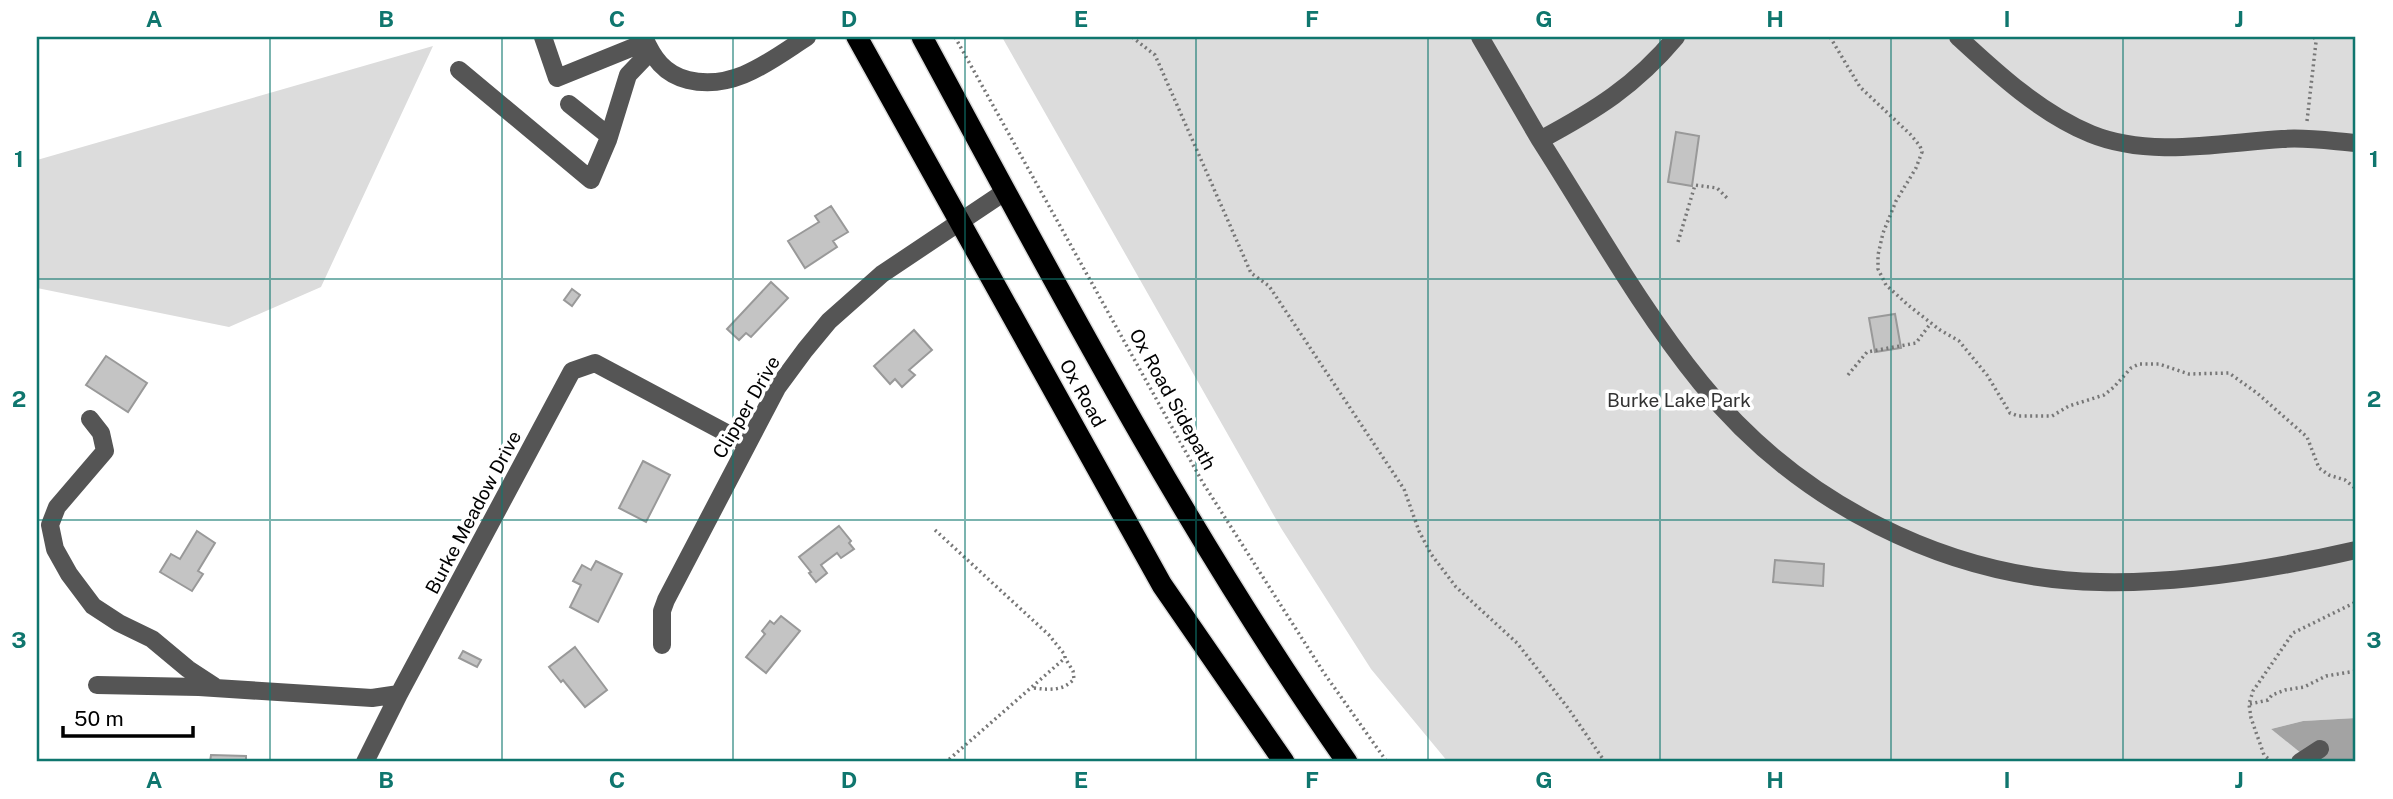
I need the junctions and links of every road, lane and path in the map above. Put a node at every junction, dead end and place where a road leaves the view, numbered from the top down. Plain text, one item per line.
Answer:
1 (543, 37) edge
2 (807, 37) edge
3 (856, 37) edge
4 (922, 37) edge
5 (956, 37) edge
6 (1132, 37) edge
7 (1480, 37) edge
8 (1676, 37) edge
9 (1830, 37) edge
10 (1958, 37) edge
11 (2314, 37) edge
12 (647, 43) edge
13 (459, 70) dead end
14 (569, 104) dead end
15 (609, 136) junction
16 (2305, 138) junction
17 (1540, 141) junction
18 (2356, 143) edge
19 (1006, 191) junction
20 (1727, 198) dead end
21 (959, 222) junction
22 (1678, 242) dead end
23 (1931, 323) junction
24 (1848, 375) dead end
25 (90, 419) dead end
26 (747, 444) junction
27 (2356, 489) edge
28 (935, 530) dead end
29 (2356, 550) edge
30 (2356, 602) edge
31 (662, 645) dead end
32 (1065, 658) junction
33 (2356, 671) edge
34 (97, 685) dead end
35 (217, 688) junction
36 (1034, 688) junction
37 (400, 694) junction
38 (2249, 704) junction
39 (2320, 749) dead end
40 (365, 762) edge
41 (946, 762) edge
42 (1284, 762) edge
43 (1347, 762) edge
44 (1387, 762) edge
45 (1605, 762) edge
46 (2273, 762) edge
47 (2300, 762) edge

1 - 12 street
2 - 12 street
3 - 21 highway, Ox Road
4 - 19 highway, Ox Road
5 - 44 path, Ox Road Sidepath
6 - 45 path
7 - 17 street
8 - 17 street
9 - 23 path
10 - 16 street
11 - 16 path
12 - 15 street
13 - 15 street
14 - 15 street
16 - 18 street
17 - 29 street
19 - 21 street, Clipper Drive
19 - 43 highway, Ox Road
20 - 22 path
21 - 26 street, Clipper Drive
21 - 42 highway, Ox Road
23 - 24 path
23 - 27 path
25 - 35 street
26 - 31 street, Clipper Drive
26 - 37 street, Burke Meadow Drive
28 - 32 path
30 - 38 path
32 - 36 path
32 - 36 path
33 - 38 path
34 - 35 street
35 - 37 street
36 - 41 path
37 - 40 street, Burke Meadow Drive
38 - 46 path
39 - 47 street

